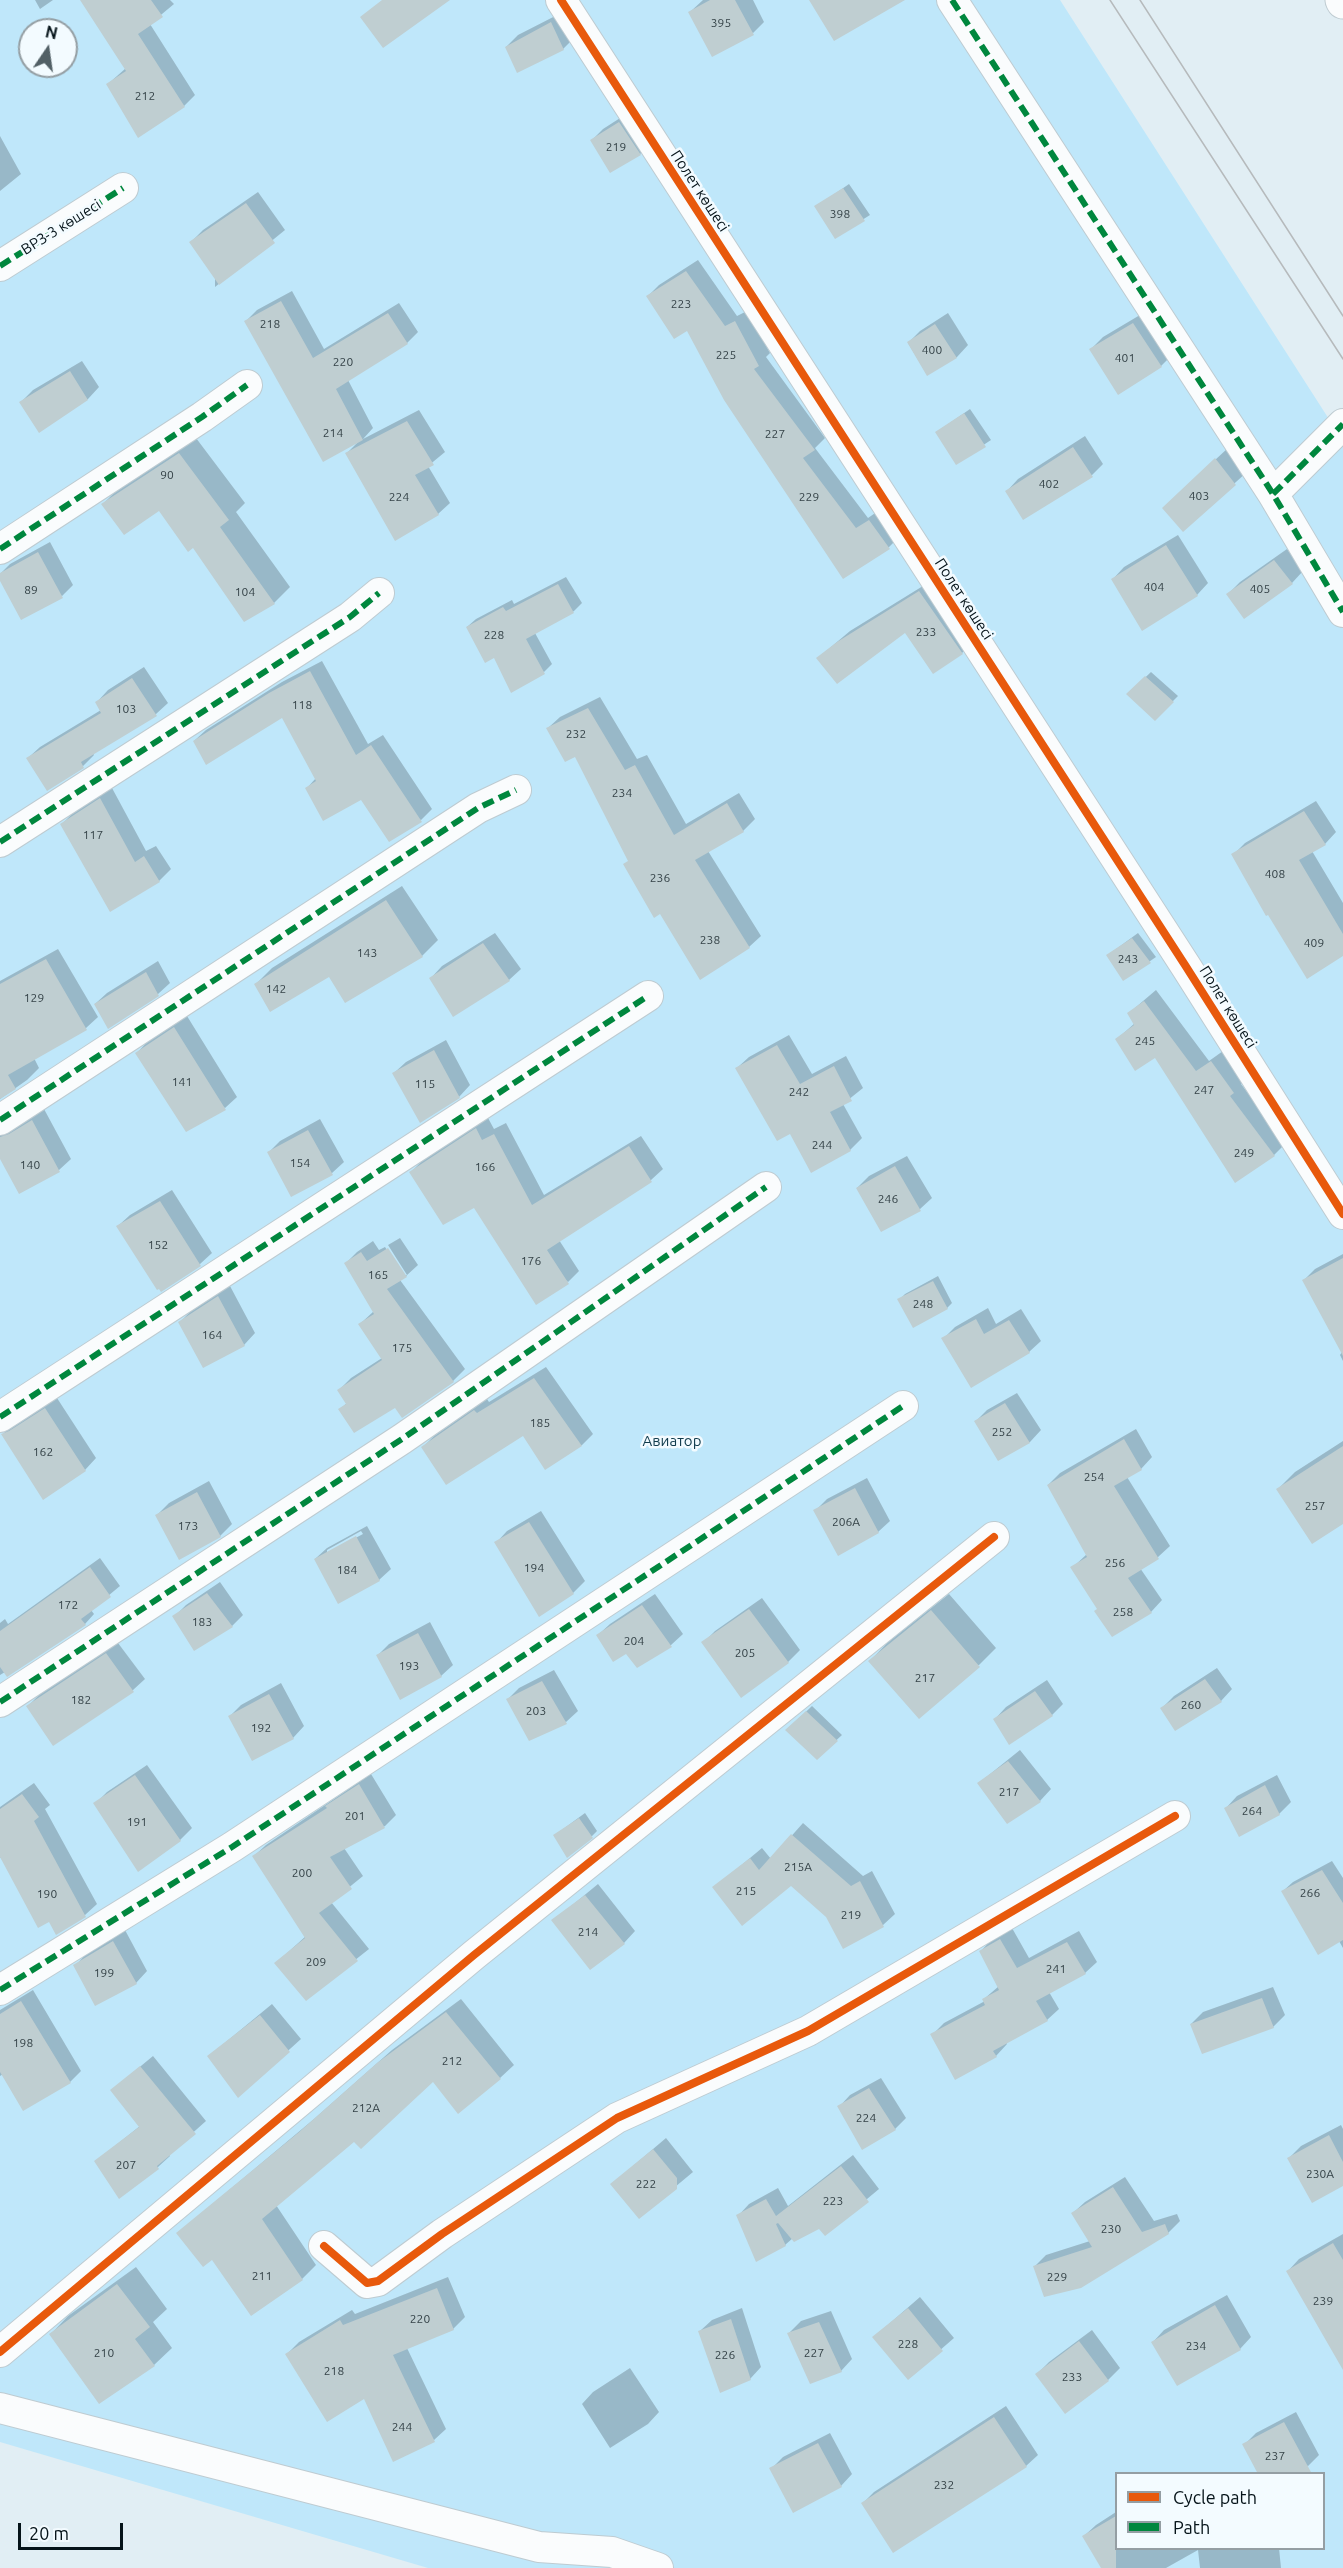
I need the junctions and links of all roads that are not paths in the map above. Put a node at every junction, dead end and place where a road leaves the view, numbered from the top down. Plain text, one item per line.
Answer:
1 (561, 0) edge
2 (952, 0) edge
3 (123, 189) dead end
4 (0, 266) edge
5 (247, 385) dead end
6 (1343, 424) edge
7 (1273, 494) junction
8 (0, 549) edge
9 (380, 593) dead end
10 (1343, 612) edge
11 (516, 790) dead end
12 (0, 842) edge
13 (648, 996) dead end
14 (0, 1120) edge
15 (766, 1187) dead end
16 (1343, 1214) edge
17 (903, 1406) dead end
18 (0, 1417) edge
19 (994, 1537) dead end
20 (0, 1702) edge
21 (1175, 1815) dead end
22 (0, 1990) edge
23 (324, 2246) dead end
24 (0, 2352) edge
25 (0, 2408) edge
26 (658, 2568) edge

1 - 16 street, Полет көшесі
2 - 7 street
3 - 4 street, ВРЗ-3 көшесі
5 - 8 street
6 - 7 street
7 - 10 street
9 - 12 street
11 - 14 street
13 - 18 street
15 - 20 street
17 - 22 street
19 - 24 street
21 - 23 street
25 - 26 street

